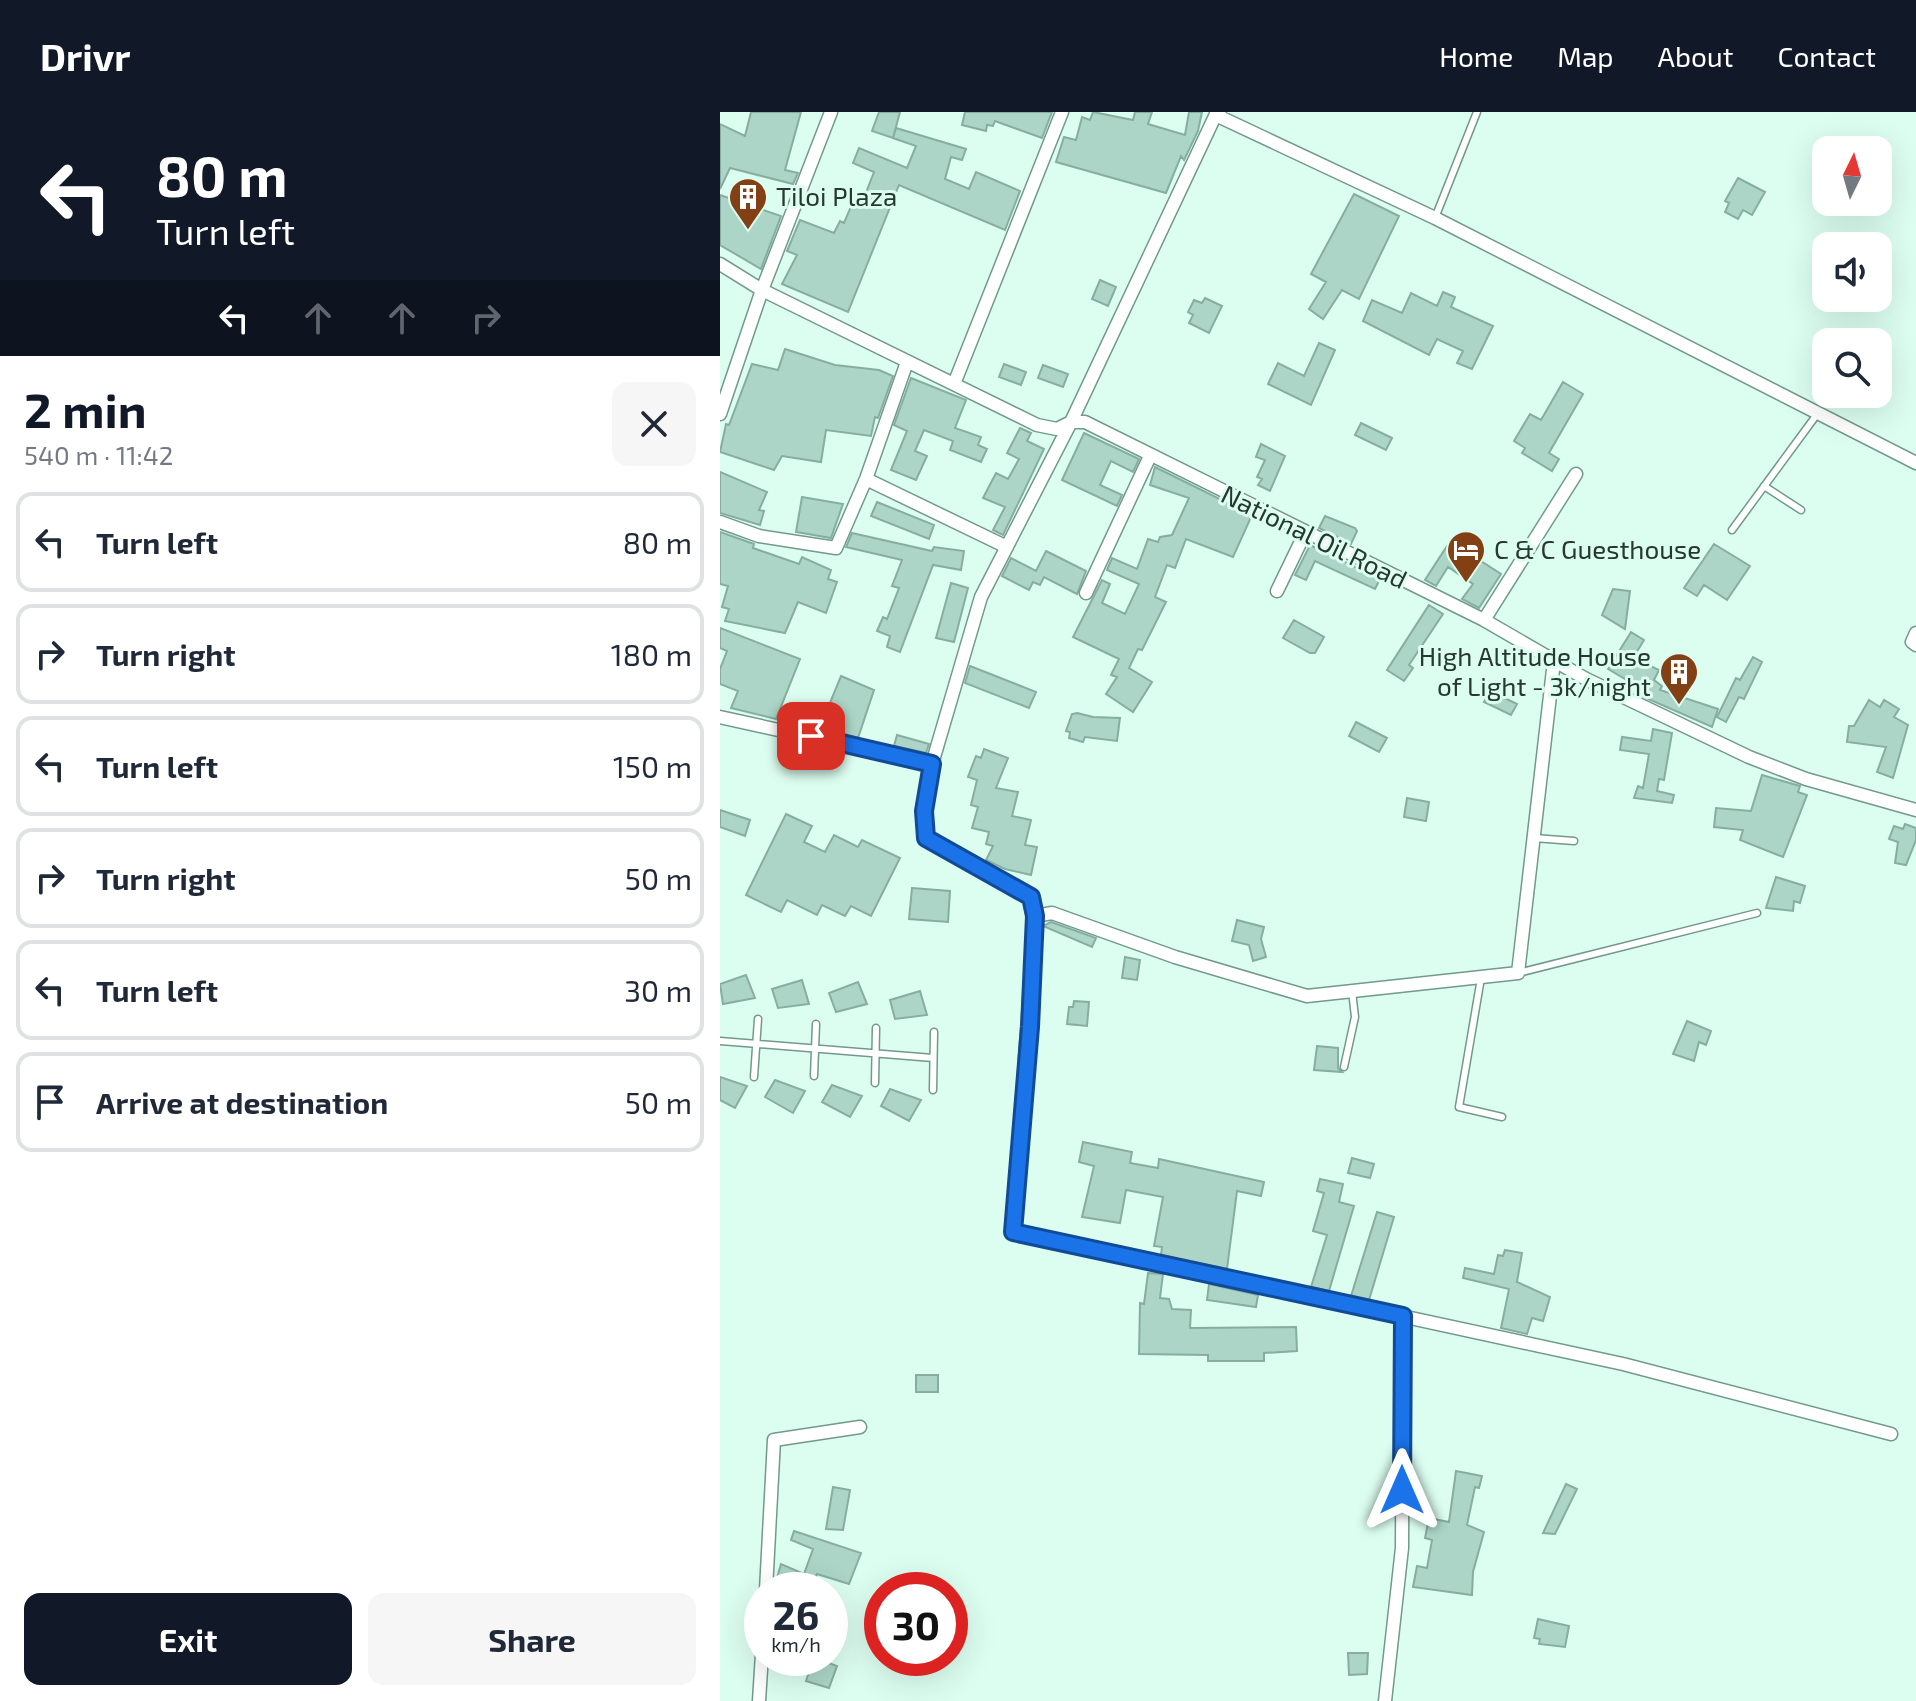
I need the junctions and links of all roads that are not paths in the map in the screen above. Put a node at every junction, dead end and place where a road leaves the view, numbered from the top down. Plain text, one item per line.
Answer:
1 (831, 112) edge
2 (1062, 112) edge
3 (1218, 112) edge
4 (1477, 112) edge
5 (1435, 218) junction
6 (720, 264) edge
7 (762, 290) junction
8 (907, 362) junction
9 (954, 384) junction
10 (1818, 413) junction
11 (720, 414) edge
12 (1071, 422) junction
13 (1150, 456) junction
14 (1916, 463) edge
15 (1576, 474) dead end
16 (866, 479) junction
17 (1764, 486) junction
18 (1801, 510) dead end
19 (720, 522) edge
20 (1732, 530) dead end
21 (1305, 533) junction
22 (1007, 547) junction
23 (1277, 591) dead end
24 (1086, 593) dead end
25 (1484, 620) junction
26 (1916, 633) edge
27 (1916, 645) edge
28 (1554, 661) junction
29 (720, 717) edge
30 (932, 764) junction
31 (1916, 810) edge
32 (1534, 838) junction
33 (1574, 841) dead end
34 (1757, 913) dead end
35 (1035, 916) junction
36 (1518, 973) junction
37 (1481, 978) junction
38 (1352, 991) junction
39 (758, 1019) dead end
40 (816, 1024) dead end
41 (876, 1028) dead end
42 (934, 1032) dead end
43 (720, 1041) edge
44 (757, 1044) junction
45 (815, 1049) junction
46 (876, 1054) junction
47 (933, 1058) junction
48 (1344, 1067) dead end
49 (814, 1076) dead end
50 (754, 1077) dead end
51 (875, 1083) dead end
52 (933, 1090) dead end
53 (1502, 1117) dead end
54 (1403, 1316) junction
55 (860, 1427) dead end
56 (1891, 1434) dead end
57 (767, 1572) edge
58 (761, 1676) edge
59 (759, 1701) edge
60 (1385, 1701) edge

1 - 7 street
2 - 9 street
3 - 5 street
3 - 12 street
4 - 5 lane
5 - 10 street
6 - 7 street, National Oil Road
7 - 8 street, National Oil Road
7 - 11 street
8 - 9 street, National Oil Road
8 - 16 street
9 - 12 street, National Oil Road
10 - 14 street
10 - 17 lane
12 - 13 street, National Oil Road
12 - 22 street
13 - 21 street, National Oil Road
13 - 24 street
15 - 25 street
16 - 19 street
16 - 22 street
17 - 18 lane
17 - 20 lane
21 - 23 street
21 - 25 street, National Oil Road
22 - 30 street
25 - 28 street, National Oil Road
26 - 27 street
28 - 31 street, National Oil Road
28 - 32 street
29 - 30 street
30 - 35 street
32 - 33 lane
32 - 36 street
34 - 36 lane
35 - 38 street
35 - 54 street
36 - 37 street
37 - 38 street
37 - 53 lane
38 - 48 lane
39 - 44 lane
40 - 45 lane
41 - 46 lane
42 - 47 lane
43 - 44 lane
44 - 45 lane
44 - 50 lane
45 - 46 lane
45 - 49 lane
46 - 47 lane
46 - 51 lane
47 - 52 lane
54 - 56 street
54 - 60 street
55 - 57 street
58 - 59 street

